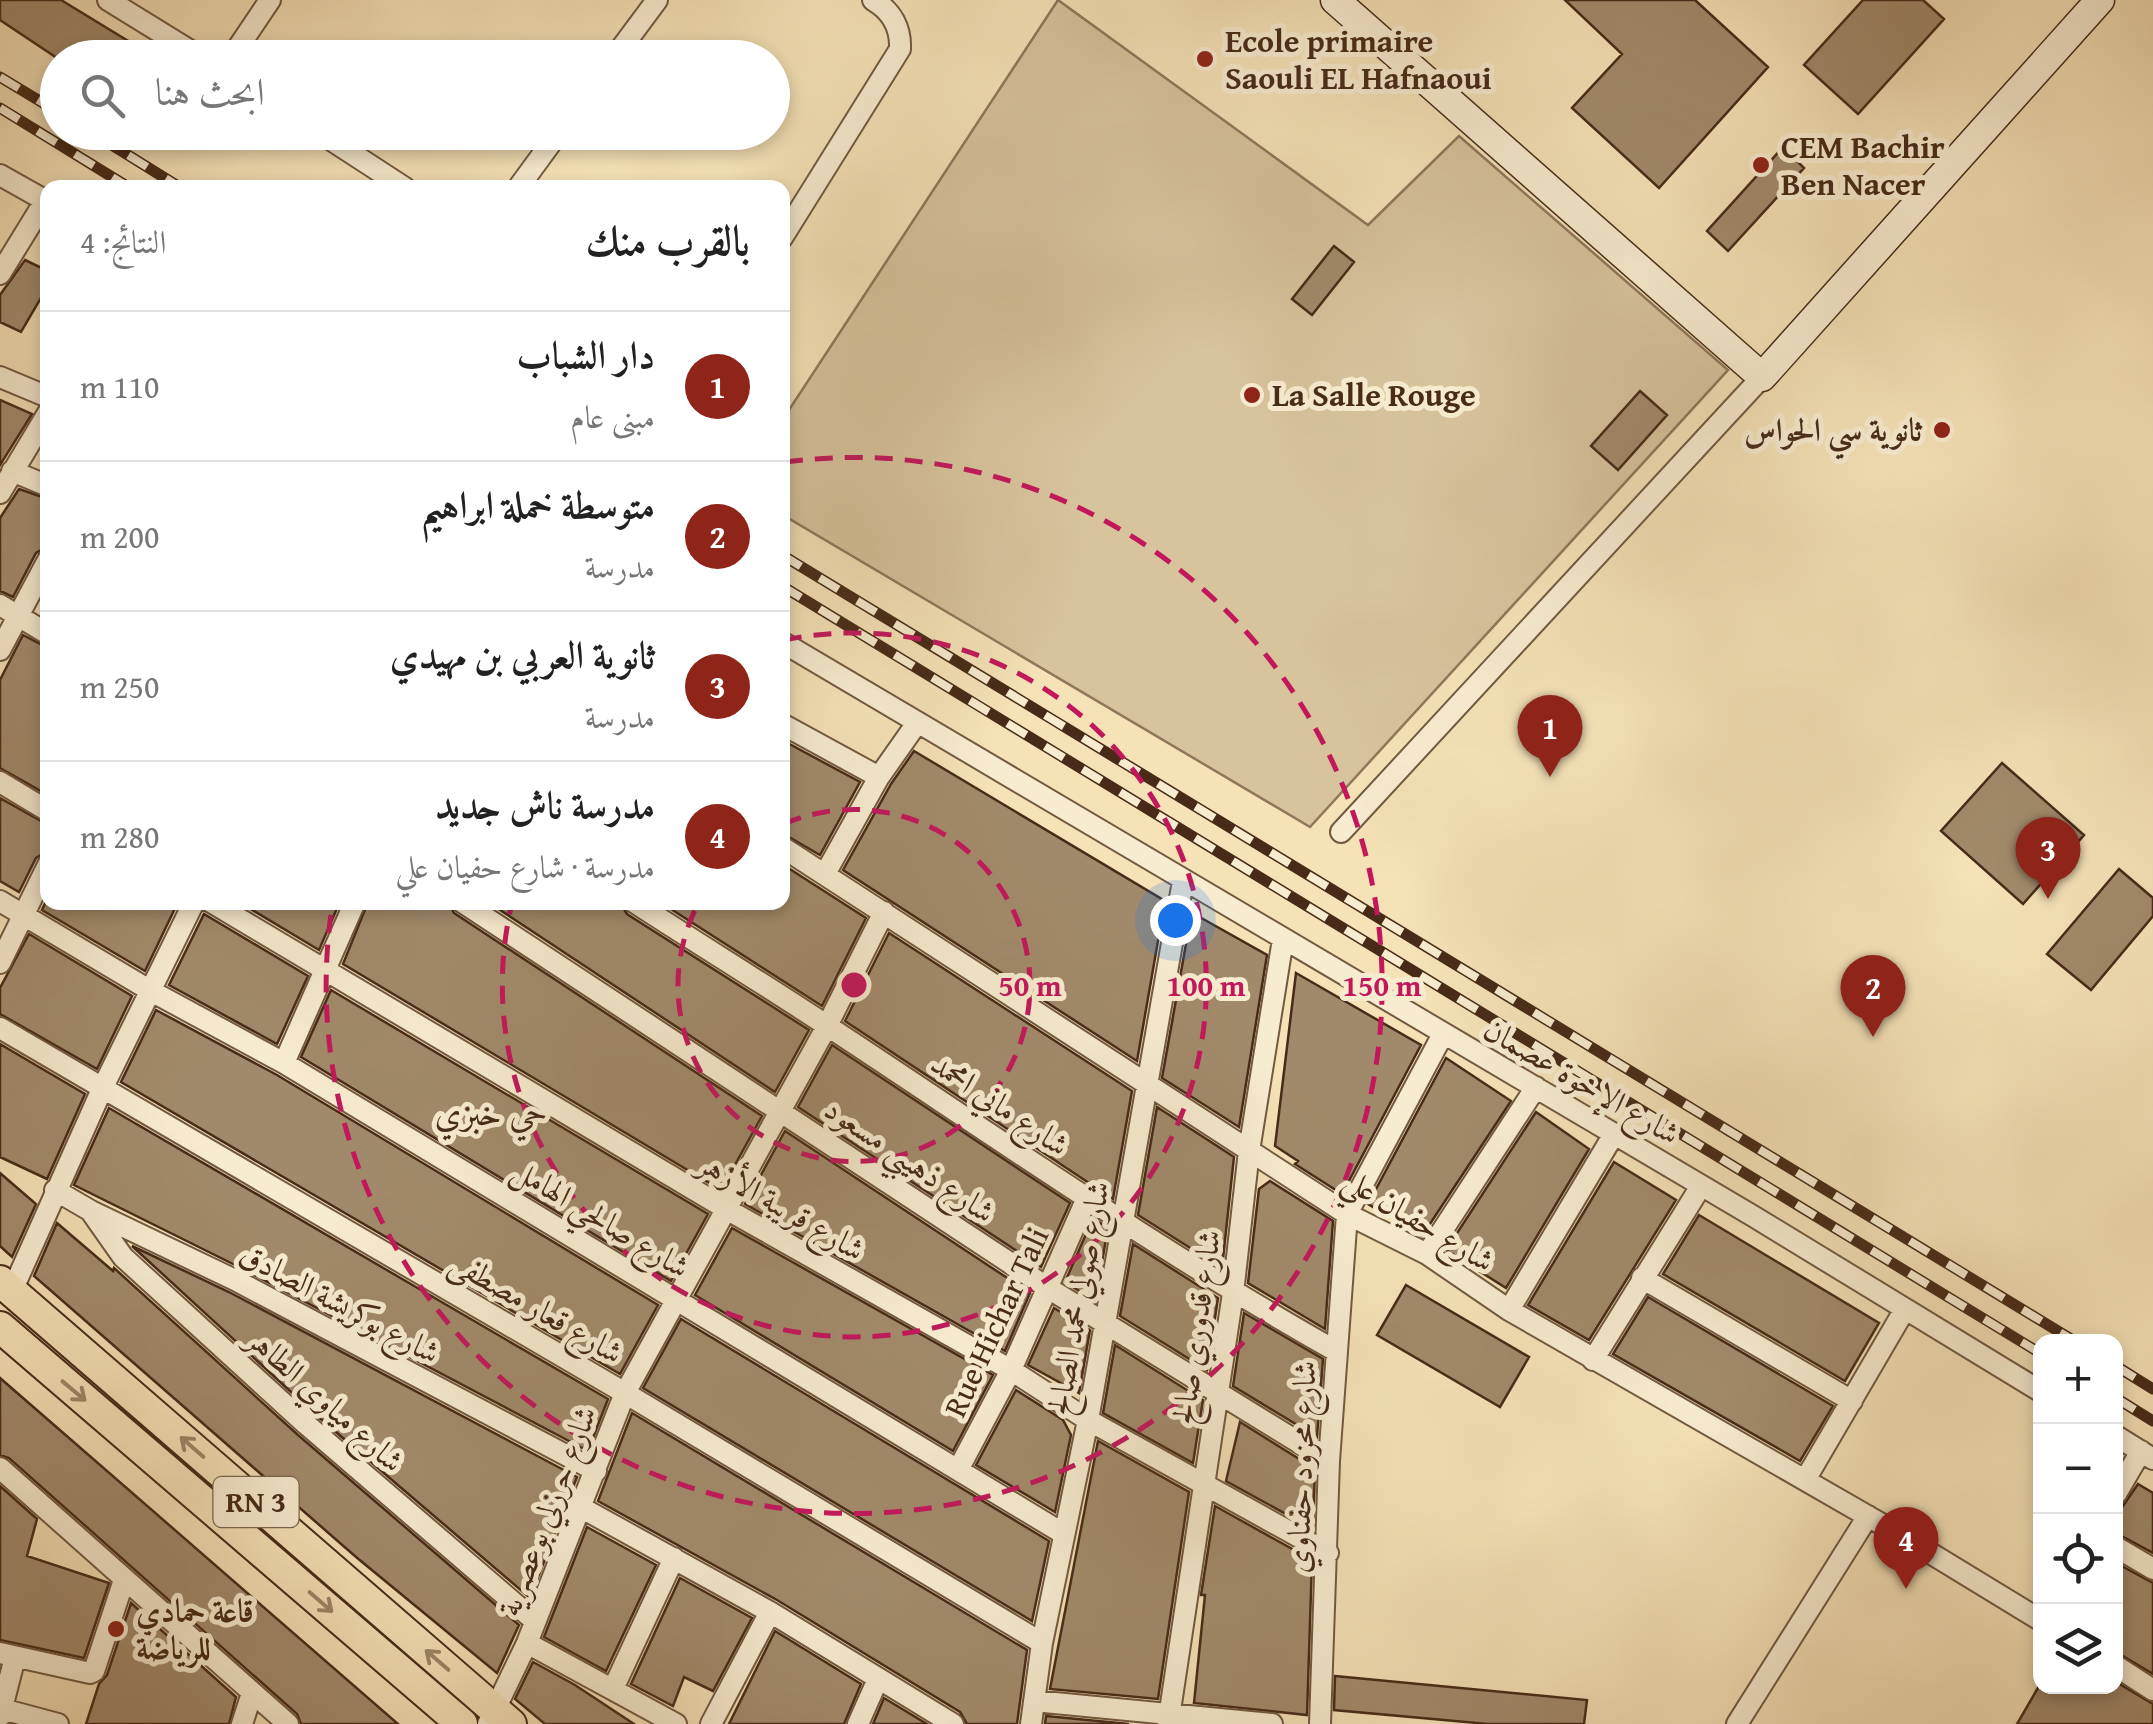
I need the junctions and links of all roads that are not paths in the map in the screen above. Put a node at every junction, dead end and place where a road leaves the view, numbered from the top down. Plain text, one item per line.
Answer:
1 (108, 0) edge
2 (270, 0) edge
3 (656, 0) edge
4 (873, 0) edge
5 (1335, 0) edge
6 (2100, 0) edge
7 (173, 40) edge
8 (243, 40) edge
9 (627, 40) edge
10 (347, 150) edge
11 (546, 150) edge
12 (0, 175) edge
13 (393, 180) edge
14 (524, 180) edge
15 (40, 198) edge
16 (40, 211) edge
17 (790, 225) edge
18 (0, 274) edge
19 (0, 377) edge
20 (1762, 377) junction
21 (40, 394) edge
22 (40, 426) edge
23 (4, 482) edge
24 (40, 485) edge
25 (40, 570) edge
26 (9, 610) edge
27 (40, 629) edge
28 (790, 647) edge
29 (0, 650) edge
30 (917, 723) junction
31 (790, 728) edge
32 (879, 776) junction
33 (0, 782) edge
34 (40, 806) edge
35 (1340, 832) dead end
36 (790, 852) edge
37 (825, 874) junction
38 (1183, 881) junction
39 (40, 882) edge
40 (0, 902) edge
41 (190, 910) edge
42 (224, 910) edge
43 (349, 910) edge
44 (474, 910) edge
45 (646, 910) edge
46 (884, 912) junction
47 (24, 917) junction
48 (1284, 939) junction
49 (0, 963) edge
50 (325, 970) junction
51 (151, 990) junction
52 (827, 1026) junction
53 (0, 1028) edge
54 (1443, 1034) junction
55 (284, 1063) junction
56 (1148, 1082) junction
57 (1536, 1087) junction
58 (103, 1088) junction
59 (780, 1110) junction
60 (1614, 1134) junction
61 (1249, 1151) junction
62 (1701, 1186) junction
63 (56, 1190) junction
64 (1087, 1198) junction
65 (728, 1210) junction
66 (91, 1211) junction
67 (1347, 1214) junction
68 (1121, 1222) junction
69 (1427, 1254) junction
70 (1642, 1278) junction
71 (6, 1286) edge
72 (1048, 1288) junction
73 (1233, 1293) junction
74 (677, 1298) junction
75 (1509, 1310) junction
76 (1906, 1310) junction
77 (1105, 1324) junction
78 (0, 1328) edge
79 (1336, 1351) junction
80 (1593, 1360) junction
81 (1011, 1370) junction
82 (2033, 1387) edge
83 (625, 1393) junction
84 (1218, 1395) junction
85 (1852, 1401) junction
86 (1088, 1420) junction
87 (2123, 1440) edge
88 (2147, 1455) edge
89 (1330, 1461) junction
90 (0, 1468) edge
91 (958, 1470) junction
92 (596, 1471) junction
93 (1805, 1480) junction
94 (1202, 1485) junction
95 (2123, 1485) edge
96 (582, 1508) junction
97 (1868, 1516) junction
98 (1064, 1534) junction
99 (2123, 1551) edge
100 (1328, 1553) junction
101 (674, 1558) junction
102 (2153, 1569) edge
103 (124, 1580) junction
104 (770, 1612) junction
105 (2033, 1616) edge
106 (535, 1621) junction
107 (528, 1643) junction
108 (1042, 1643) junction
109 (8, 1654) edge
110 (2123, 1671) edge
111 (878, 1678) junction
112 (613, 1689) junction
113 (2153, 1690) edge
114 (252, 1693) junction
115 (1034, 1701) junction
116 (1, 1712) edge
117 (1169, 1719) edge
118 (498, 1720) edge
119 (58, 1724) edge
120 (242, 1724) edge
121 (288, 1724) edge
122 (462, 1724) edge
123 (676, 1724) edge
124 (711, 1724) edge
125 (858, 1724) edge
126 (954, 1724) edge
127 (1030, 1724) edge
128 (1272, 1724) edge
129 (1320, 1724) edge
130 (1737, 1724) edge

1 - 7 street
2 - 8 street
3 - 9 street
4 - 17 street
5 - 20 street
6 - 20 street
10 - 13 street
11 - 14 street
12 - 15 street
16 - 18 street
19 - 21 street
20 - 35 street
22 - 23 street
23 - 24 street
25 - 26 street
26 - 27 street
26 - 29 street
28 - 30 street, شارع الإخوة عصمان
30 - 32 street
30 - 38 street, شارع الإخوة عصمان
31 - 32 street
32 - 37 street
33 - 34 street
36 - 37 street, شارع حفيان علي
37 - 46 street, شارع حفيان علي
38 - 48 street, شارع الإخوة عصمان
38 - 56 street, شارع صولي محمد الصالح
39 - 47 street
40 - 47 street, شارع صالحي الهامل
41 - 51 street
42 - 50 street, شارع قريبة الأزهر
43 - 50 street
44 - 59 street, شارع ذهيبي مسعود
45 - 52 street, شارع ماني امحمد
46 - 52 street, شارع حرزلي بوعصرية
46 - 56 street, شارع حفيان علي
47 - 49 street
47 - 51 street, شارع صالحي الهامل
48 - 54 street, شارع الإخوة عصمان
48 - 61 street, شارع قدوري صالح
50 - 55 street
50 - 65 street, شارع قريبة الأزهر
51 - 55 street, شارع صالحي الهامل
51 - 58 street
52 - 59 street, شارع حرزلي بوعصرية
52 - 64 street, شارع ماني امحمد
53 - 58 street, شارع قعار مصطفى
54 - 57 street, شارع الإخوة عصمان
54 - 67 street
55 - 74 street, شارع صالحي الهامل
56 - 61 street, شارع حفيان علي
56 - 68 street, شارع صولي محمد الصالح
57 - 60 street, شارع الإخوة عصمان
57 - 69 street
58 - 63 street
58 - 83 street, شارع قعار مصطفى
59 - 65 street, شارع حرزلي بوعصرية
59 - 72 street, شارع ذهيبي مسعود
60 - 62 street, شارع الإخوة عصمان
60 - 75 street
61 - 67 street, شارع حفيان علي
61 - 73 street, شارع قدوري صالح
62 - 70 street
62 - 76 street, شارع الإخوة عصمان
63 - 66 street, شارع بوكريشة الصادق
63 - 71 street
64 - 68 street, شارع ماني امحمد
64 - 72 street, Rue Hichar Tali
65 - 74 street, شارع حرزلي بوعصرية
65 - 81 street, شارع قريبة الأزهر
66 - 92 street, شارع بوكريشة الصادق
66 - 106 street, شارع مياوي الطاهر
67 - 69 street, شارع حفيان علي
67 - 79 street, شارع محزود حفناوي
68 - 73 street, شارع ماني امحمد
68 - 77 street, شارع صولي محمد الصالح
69 - 75 street, شارع حفيان علي
70 - 80 street
70 - 85 street
118 -> 71 main road, RN 3
72 - 77 street, شارع ذهيبي مسعود
72 - 81 street, Rue Hichar Tali
73 - 79 street, شارع ماني امحمد
73 - 84 street, شارع قدوري صالح
74 - 83 street, شارع حرزلي بوعصرية
74 - 91 street, شارع صالحي الهامل
75 - 80 street, شارع حفيان علي
76 - 82 street, شارع الإخوة عصمان
76 - 85 street
77 - 84 street, شارع ذهيبي مسعود
77 - 86 street, شارع صولي محمد الصالح
78 -> 122 main road, RN 3
79 - 89 street, شارع محزود حفناوي
80 - 93 street, شارع حفيان علي
81 - 86 street, شارع قريبة الأزهر
81 - 91 street, Rue Hichar Tali
83 - 92 street, شارع حرزلي بوعصرية
83 - 108 street, شارع قعار مصطفى
84 - 89 street, شارع ذهيبي مسعود
84 - 94 street, شارع قدوري صالح
85 - 93 street
86 - 94 street, شارع قريبة الأزهر
86 - 98 street, شارع صولي محمد الصالح
87 - 88 street
88 - 95 street
89 - 100 street, شارع محزود حفناوي
90 - 103 street
91 - 98 street, شارع صالحي الهامل
92 - 96 street, شارع حرزلي بوعصرية
93 - 97 street, شارع حفيان علي
94 - 100 street, شارع قريبة الأزهر
94 - 117 street, شارع قدوري صالح
96 - 101 street
96 - 106 street, شارع حرزلي بوعصرية
97 - 105 street, شارع حفيان علي
97 - 130 street
98 - 108 street, شارع صولي محمد الصالح
99 - 102 street
100 - 129 street, شارع محزود حفناوي
101 - 104 street
101 - 112 street
103 - 109 street
103 - 114 street
104 - 111 street
104 - 124 street
106 - 107 street, شارع حرزلي بوعصرية
107 - 112 street
107 - 118 street, شارع حرزلي بوعصرية
108 - 115 street, شارع صولي محمد الصالح
109 - 116 street
110 - 113 street
111 - 125 street
111 - 126 street
112 - 123 street
114 - 120 street
114 - 121 street
115 - 117 street
115 - 127 street, شارع صولي محمد الصالح
116 - 119 street
117 - 128 street

